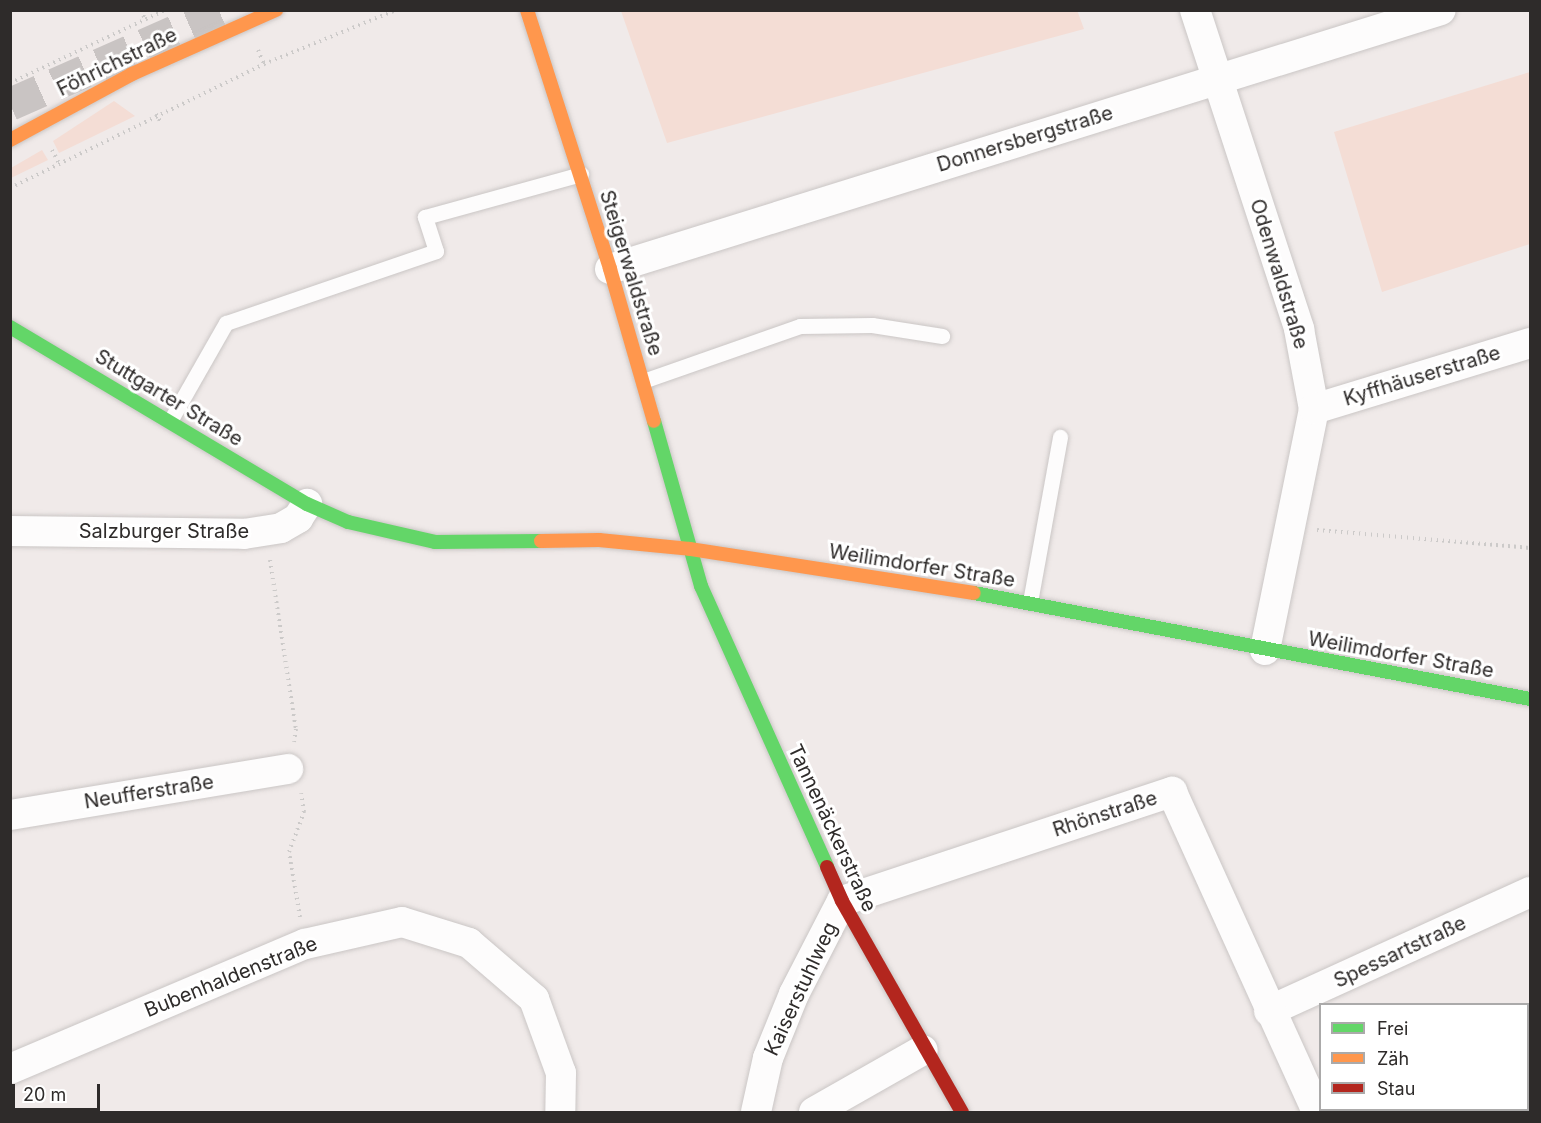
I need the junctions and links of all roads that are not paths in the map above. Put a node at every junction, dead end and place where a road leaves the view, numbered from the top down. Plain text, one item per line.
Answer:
1 (276, 10) edge
2 (527, 10) edge
3 (1195, 10) edge
4 (1441, 10) edge
5 (1216, 79) junction
6 (10, 140) edge
7 (581, 174) junction
8 (610, 269) junction
9 (10, 327) edge
10 (942, 336) dead end
11 (1530, 343) edge
12 (643, 381) junction
13 (1314, 409) junction
14 (170, 421) junction
15 (1060, 437) dead end
16 (307, 504) junction
17 (10, 531) edge
18 (690, 549) junction
19 (1030, 602) junction
20 (1265, 650) junction
21 (1530, 699) edge
22 (288, 769) dead end
23 (10, 815) edge
24 (1530, 892) edge
25 (842, 901) junction
26 (1269, 1011) junction
27 (924, 1050) junction
28 (10, 1069) edge
29 (560, 1113) edge
30 (756, 1113) edge
31 (814, 1113) edge
32 (962, 1113) edge
33 (1317, 1113) edge

1 - 6 street, Föhrichstraße
2 - 7 street, Steigerwaldstraße
3 - 5 street, Odenwaldstraße
4 - 5 street, Donnersbergstraße
5 - 8 street, Donnersbergstraße
5 - 13 street, Odenwaldstraße
7 - 8 street, Steigerwaldstraße
7 - 14 lane
8 - 12 street, Steigerwaldstraße
9 - 14 street, Stuttgarter Straße
10 - 12 lane
11 - 13 street, Kyffhäuserstraße
12 - 18 street, Steigerwaldstraße
13 - 20 street, Odenwaldstraße
14 - 16 street, Stuttgarter Straße
15 - 19 lane
16 - 17 street, Salzburger Straße
16 - 18 street, Weilimdorfer Straße
18 - 19 street, Weilimdorfer Straße
18 - 25 street, Tannenäckerstraße
19 - 20 street, Weilimdorfer Straße
20 - 21 street, Weilimdorfer Straße
22 - 23 street, Neufferstraße
24 - 26 street, Spessartstraße
25 - 26 street, Rhönstraße
25 - 27 street, Tannenäckerstraße
25 - 30 street, Kaiserstuhlweg
26 - 33 street, Rhönstraße
27 - 31 street
27 - 32 street, Tannenäckerstraße
28 - 29 street, Bubenhaldenstraße

